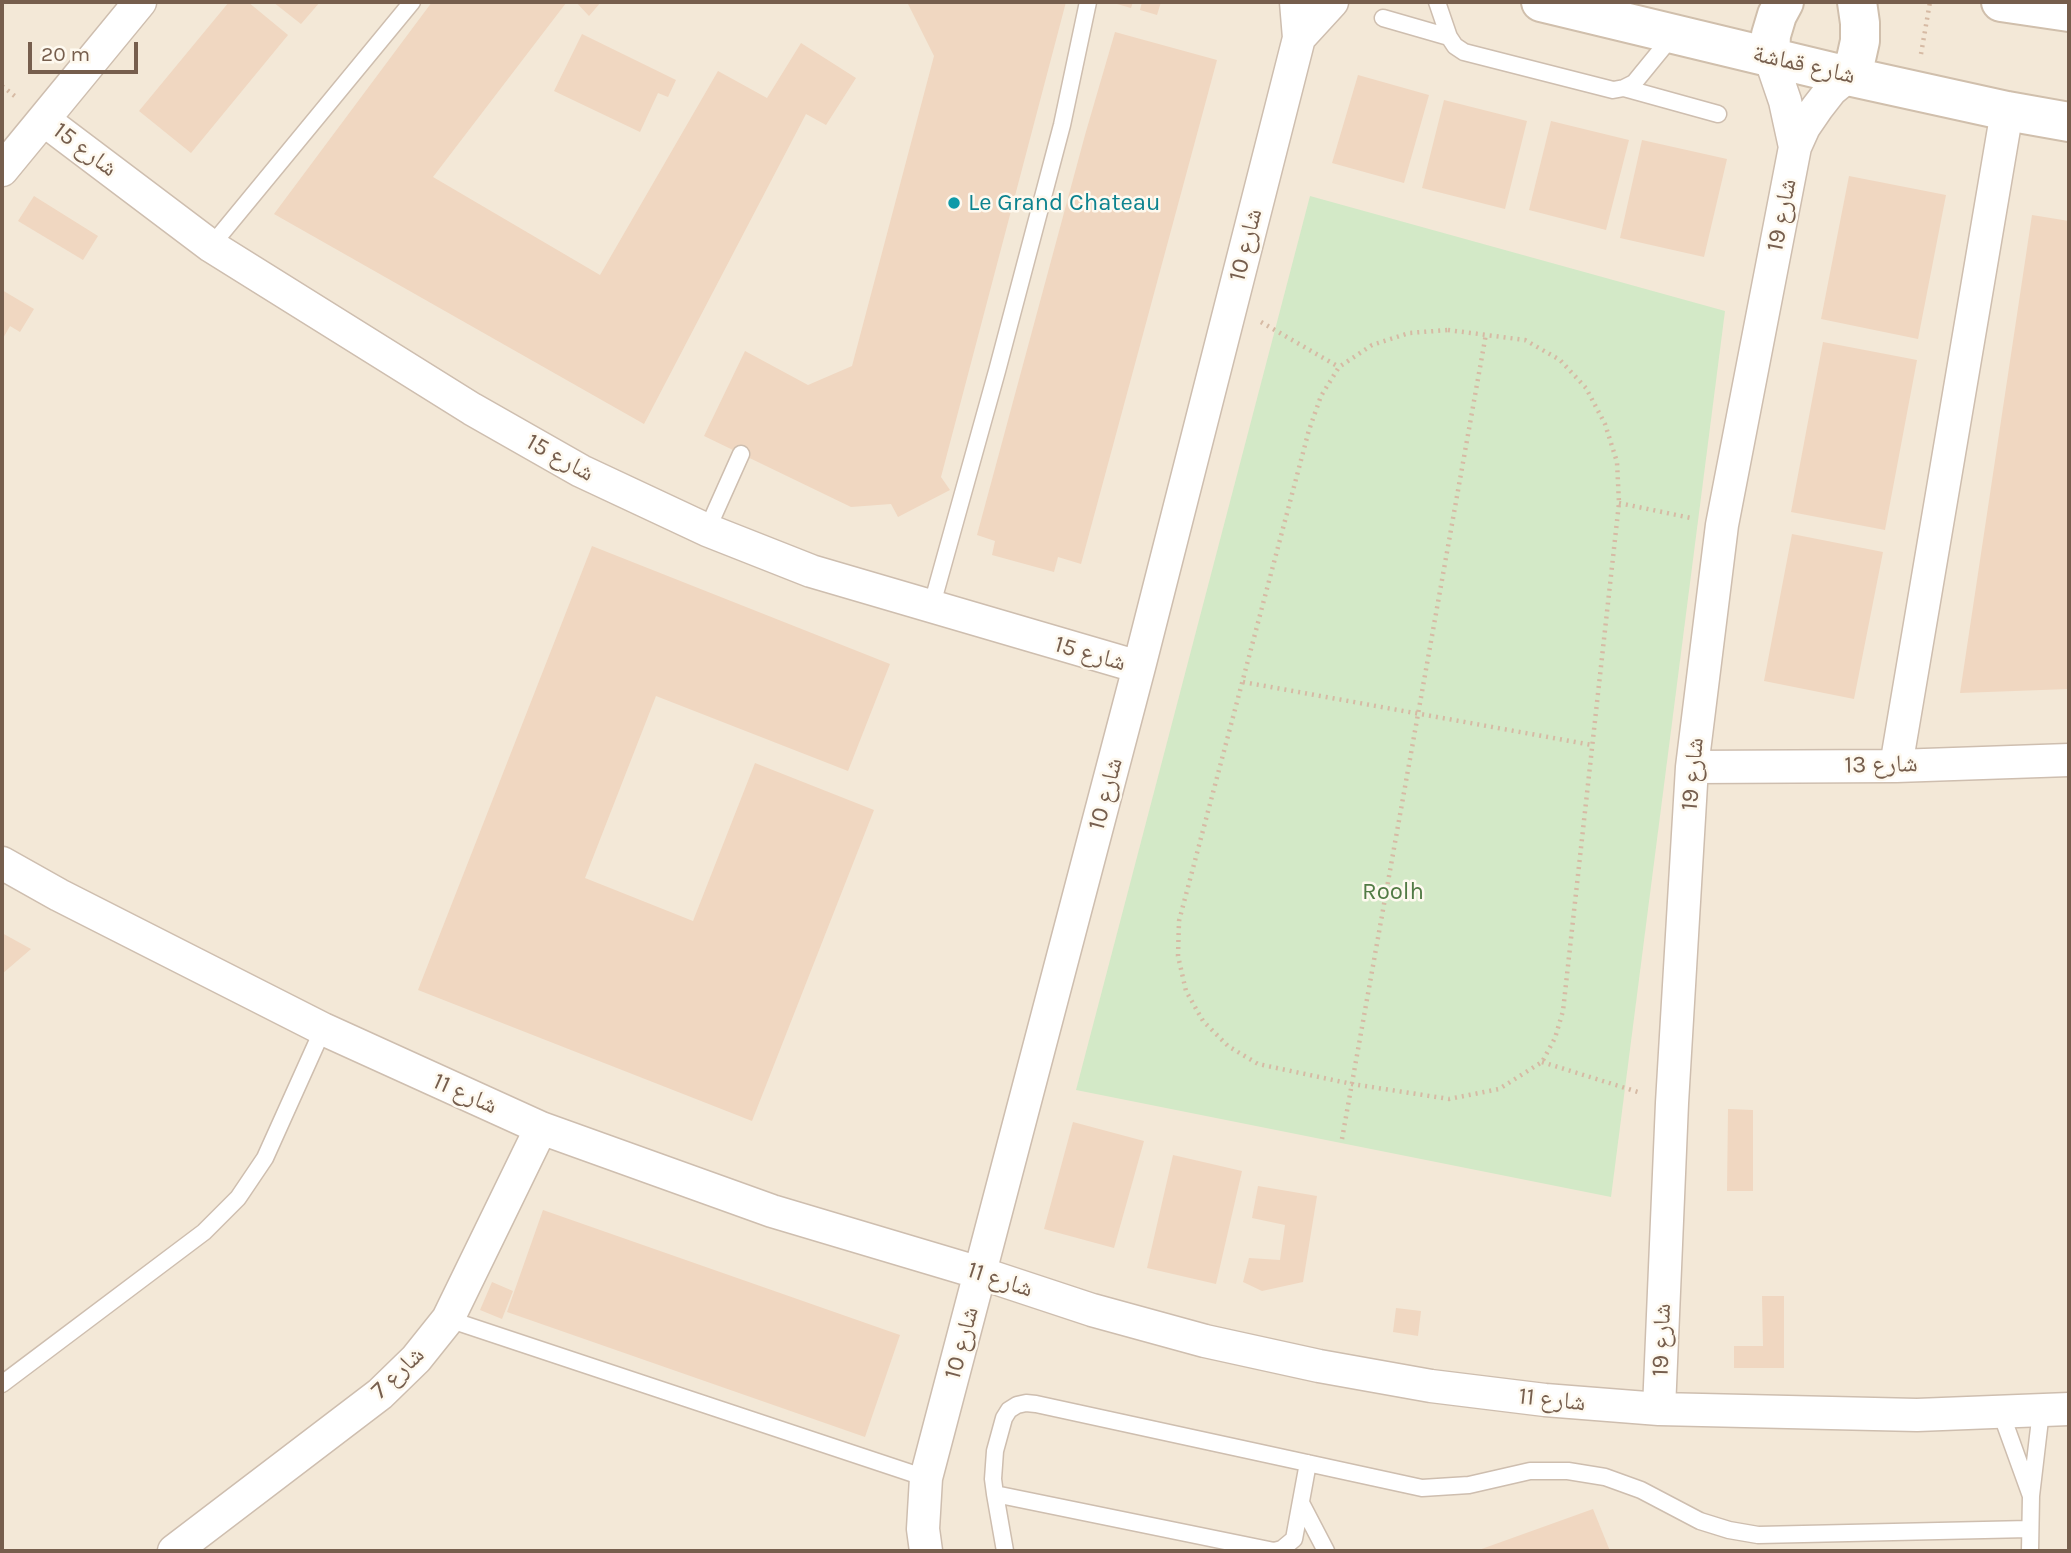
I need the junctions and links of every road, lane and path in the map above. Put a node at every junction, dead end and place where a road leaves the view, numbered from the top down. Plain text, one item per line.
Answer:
1 (140, 2) edge
2 (412, 2) edge
3 (1088, 2) edge
4 (1296, 2) edge
5 (1332, 2) edge
6 (1437, 2) edge
7 (1541, 2) edge
8 (1784, 2) edge
9 (1857, 2) edge
10 (2001, 2) edge
11 (2069, 12) edge
12 (1382, 18) dead end
13 (1674, 34) junction
14 (1449, 37) junction
15 (1299, 38) junction
16 (1770, 57) junction
17 (1848, 76) junction
18 (1625, 88) junction
19 (2007, 111) junction
20 (1718, 114) dead end
21 (44, 120) junction
22 (2069, 122) edge
23 (1795, 147) junction
24 (2, 170) edge
25 (211, 246) junction
26 (1230, 305) junction
27 (1486, 334) junction
28 (1339, 367) junction
29 (741, 454) dead end
30 (1619, 503) junction
31 (1722, 525) junction
32 (707, 530) junction
33 (931, 608) junction
34 (1139, 667) junction
35 (1243, 682) junction
36 (1418, 714) junction
37 (1592, 745) junction
38 (2069, 760) edge
39 (1896, 766) junction
40 (1692, 767) junction
41 (2, 863) edge
42 (323, 1029) junction
43 (1542, 1062) junction
44 (1352, 1084) junction
45 (1672, 1103) junction
46 (541, 1128) junction
47 (1342, 1139) dead end
48 (980, 1273) junction
49 (448, 1320) junction
50 (2, 1384) edge
51 (1659, 1409) junction
52 (2055, 1410) edge
53 (2001, 1413) junction
54 (1308, 1463) junction
55 (926, 1478) junction
56 (995, 1494) junction
57 (2031, 1496) junction
58 (1301, 1503) junction
59 (2029, 1529) junction
60 (1790, 1543) edge
61 (174, 1551) edge
62 (926, 1551) edge
63 (1005, 1551) edge
64 (1326, 1551) edge
65 (2029, 1551) edge

1 - 21 street
2 - 25 lane
3 - 33 lane
4 - 15 street, شارع 10
5 - 15 street, شارع 10
6 - 14 lane
7 - 13 street, شارع قماشة
8 - 16 street
9 - 17 street
10 - 11 street
12 - 14 lane
13 - 16 street, شارع قماشة
13 - 18 lane
14 - 18 lane
15 - 26 street, شارع 10
16 - 17 street, شارع قماشة
16 - 23 street, شارع 19
17 - 19 street, شارع قماشة
17 - 23 street, شارع 19
18 - 20 lane
19 - 22 street, شارع قماشة
19 - 39 street
21 - 24 street
21 - 25 street, شارع 15
23 - 31 street, شارع 19
25 - 32 street, شارع 15
26 - 28 path
26 - 34 street, شارع 10
27 - 28 path
27 - 30 path
27 - 36 path
28 - 35 path
29 - 32 lane
30 - 31 path
30 - 37 path
31 - 40 street, شارع 19
32 - 33 street, شارع 15
33 - 34 street, شارع 15
34 - 48 street, شارع 10
35 - 36 path
35 - 44 path
36 - 37 path
36 - 44 path
37 - 43 path
38 - 39 street, شارع 13
39 - 40 street, شارع 13
40 - 45 street, شارع 19
41 - 42 street, شارع 11
42 - 46 street, شارع 11
42 - 50 lane
43 - 44 path
43 - 45 path
44 - 47 path
45 - 51 street, شارع 19
46 - 48 street, شارع 11
46 - 49 street, شارع 7
48 - 51 street, شارع 11
48 - 55 street, شارع 10
49 - 55 lane
49 - 61 street, شارع 7
51 - 53 street, شارع 11
52 - 53 street, شارع 11
52 - 57 lane
53 - 57 lane
54 - 56 lane
54 - 58 lane
54 - 60 lane
55 - 62 street, شارع 10
56 - 58 lane
56 - 63 lane
57 - 59 lane
58 - 64 lane
59 - 60 lane
59 - 65 lane

